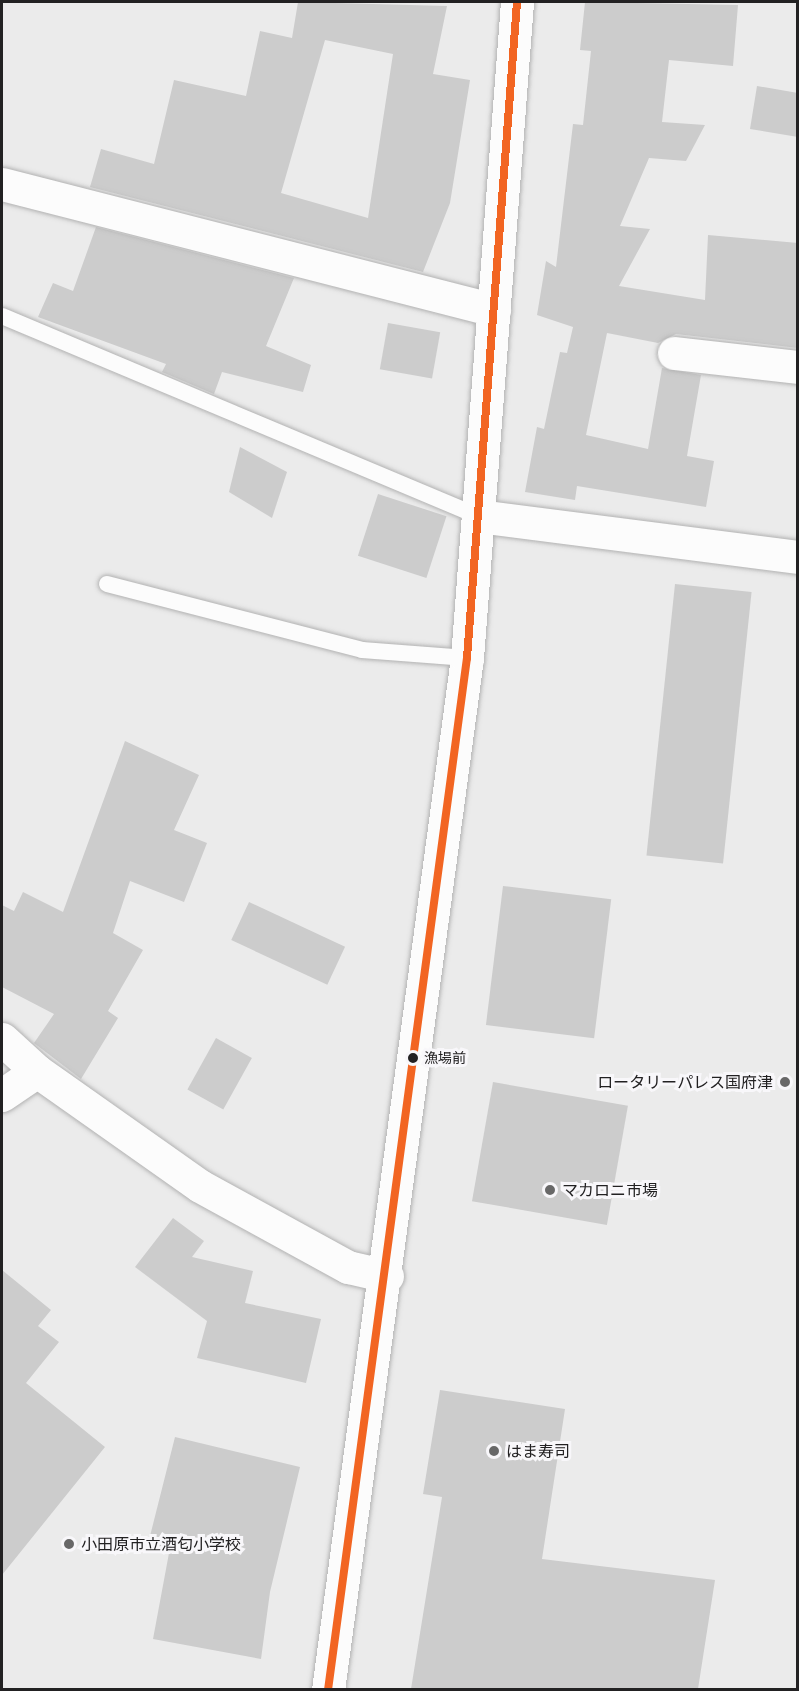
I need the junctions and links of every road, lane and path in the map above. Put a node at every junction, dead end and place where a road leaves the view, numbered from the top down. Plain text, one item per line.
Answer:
1 (517, 2) edge
2 (2, 184) edge
3 (494, 310) junction
4 (2, 316) edge
5 (674, 353) dead end
6 (798, 367) edge
7 (478, 516) junction
8 (798, 557) edge
9 (107, 584) dead end
10 (467, 658) junction
11 (2, 1039) edge
12 (37, 1071) junction
13 (2, 1095) edge
14 (387, 1276) junction
15 (328, 1689) edge

1 - 3 main road
2 - 3 main road
3 - 7 main road
4 - 7 lane
5 - 6 main road
7 - 8 main road
7 - 10 main road
9 - 10 lane
10 - 14 main road
11 - 12 main road
12 - 13 main road
12 - 14 main road
14 - 15 main road

